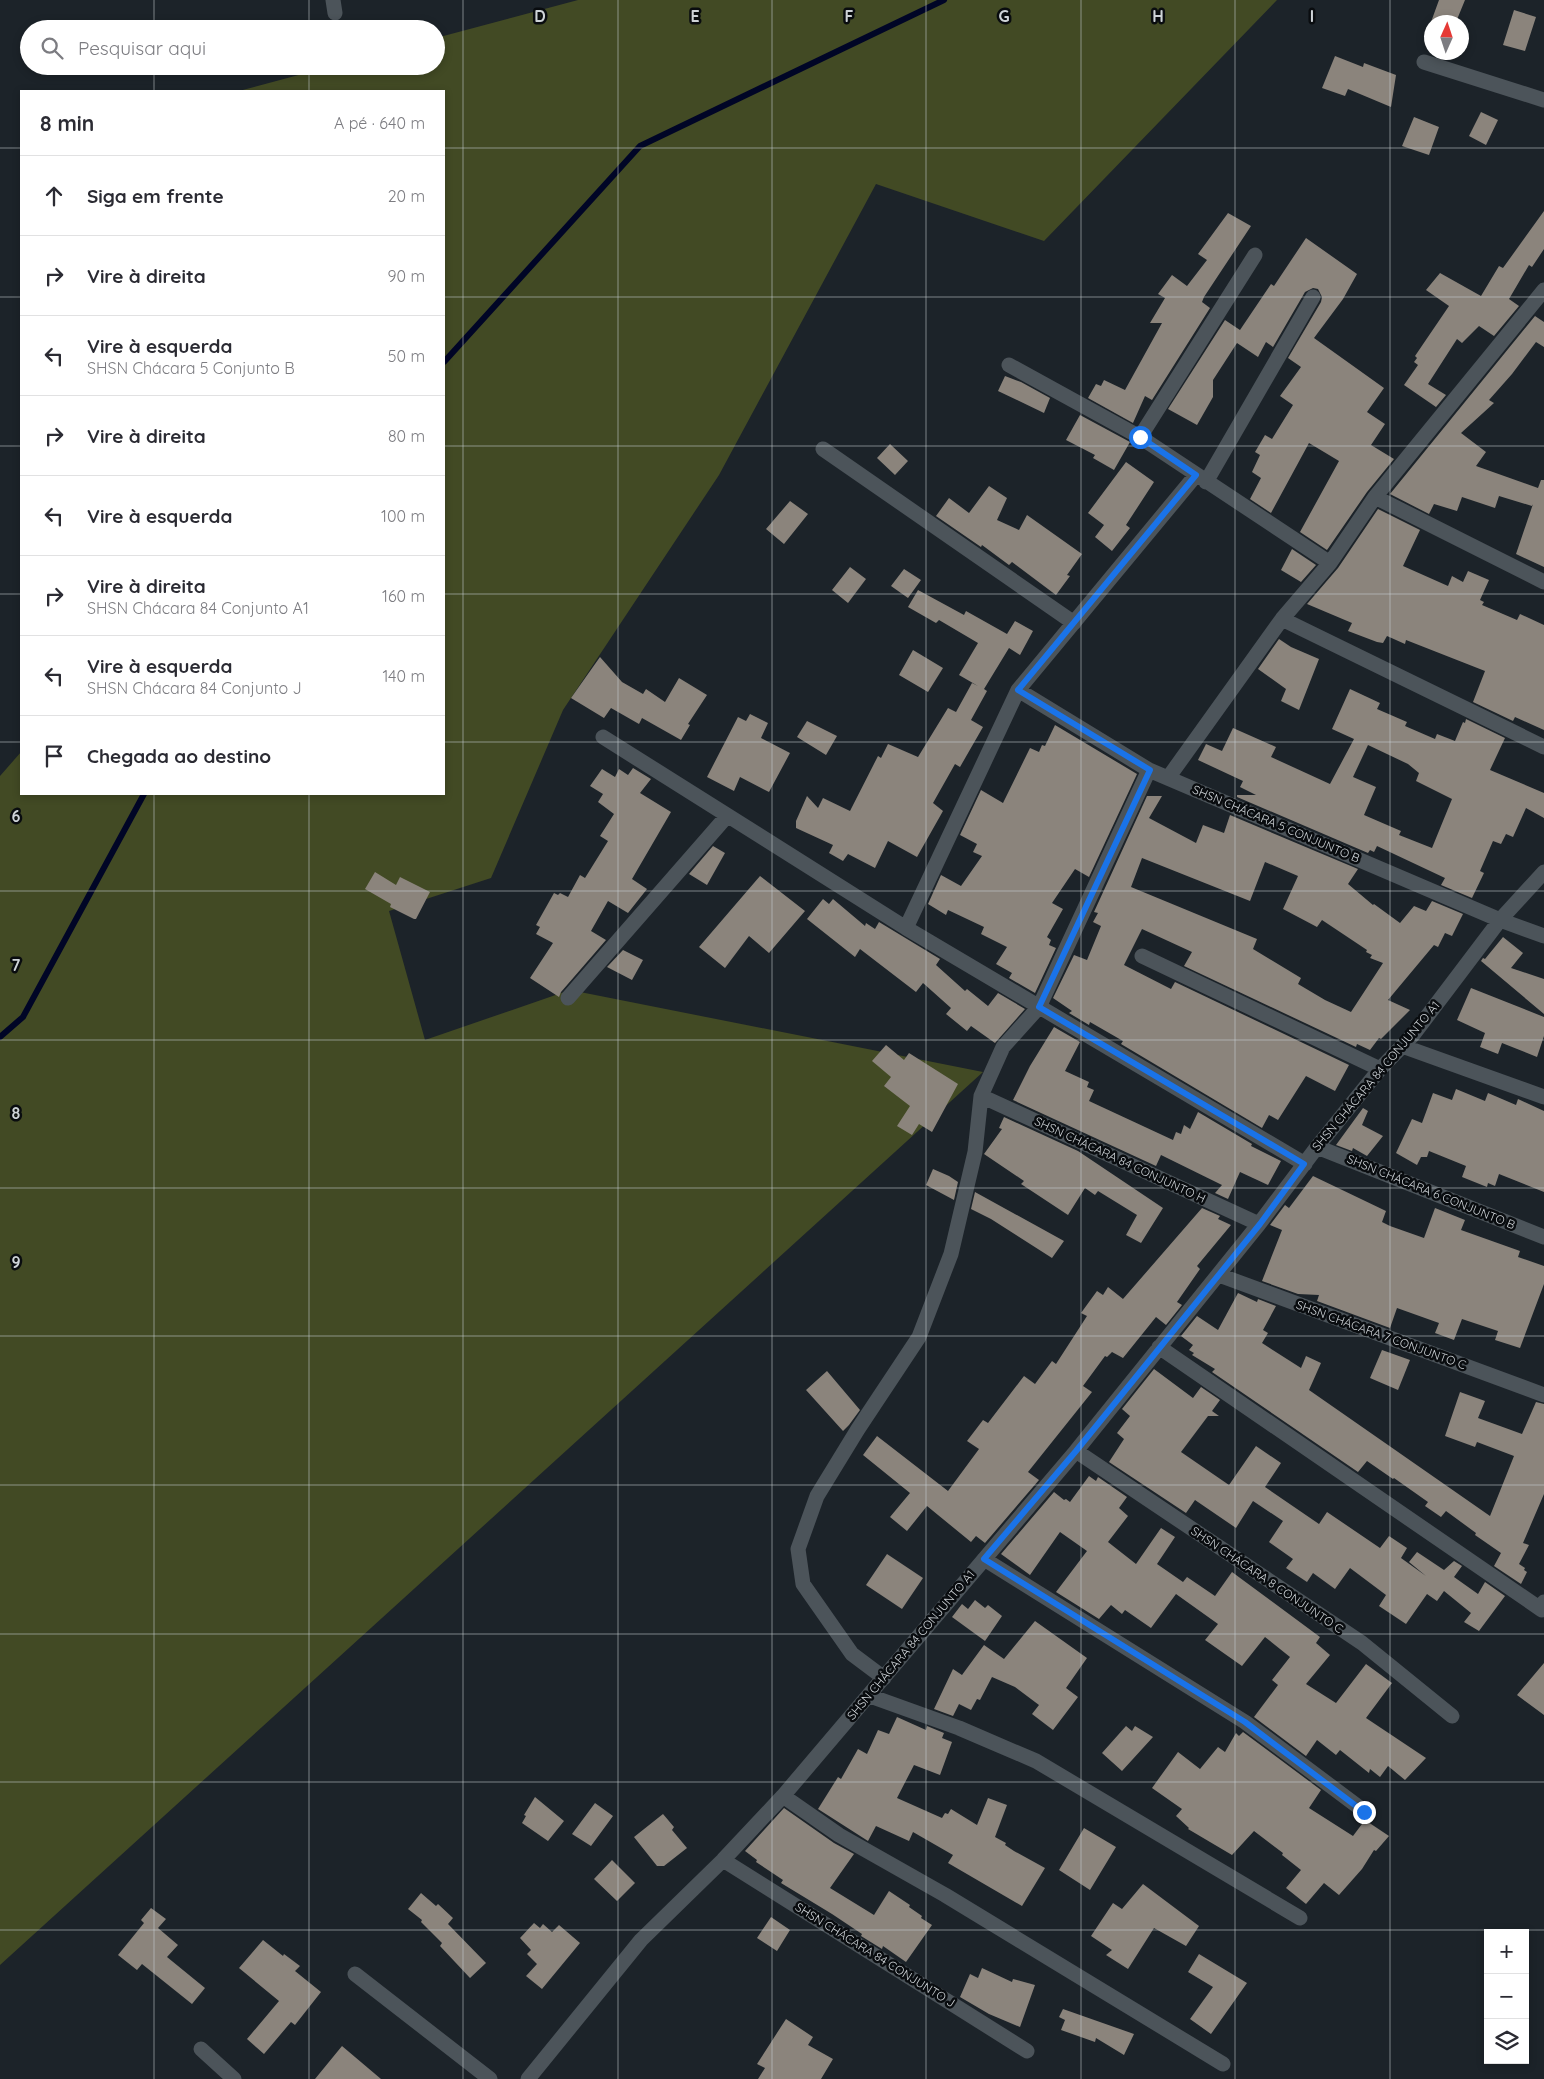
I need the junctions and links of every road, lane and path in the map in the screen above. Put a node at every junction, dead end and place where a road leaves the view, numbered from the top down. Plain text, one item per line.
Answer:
1 (1424, 62) dead end
2 (1544, 100) edge
3 (1255, 255) dead end
4 (1542, 295) edge
5 (1313, 297) dead end
6 (1009, 365) dead end
7 (1140, 437) junction
8 (823, 449) dead end
9 (1201, 479) junction
10 (1375, 497) junction
11 (1330, 563) junction
12 (1544, 582) edge
13 (1282, 619) junction
14 (1074, 623) junction
15 (1018, 690) junction
16 (603, 737) dead end
17 (1544, 747) edge
18 (1150, 770) junction
19 (1168, 778) junction
20 (727, 816) junction
21 (1544, 872) edge
22 (1500, 920) junction
23 (906, 928) junction
24 (1544, 936) edge
25 (1142, 956) dead end
26 (568, 998) dead end
27 (1039, 1007) junction
28 (1402, 1046) junction
29 (1380, 1069) junction
30 (980, 1096) junction
31 (1544, 1097) edge
32 (1318, 1147) junction
33 (1304, 1164) junction
34 (1260, 1224) junction
35 (1544, 1237) edge
36 (1219, 1275) junction
37 (1159, 1347) junction
38 (1544, 1395) edge
39 (1076, 1451) junction
40 (984, 1559) junction
41 (1544, 1602) edge
42 (884, 1678) junction
43 (870, 1696) junction
44 (1452, 1716) dead end
45 (783, 1796) junction
46 (1364, 1812) dead end
47 (723, 1860) junction
48 (1300, 1918) dead end
49 (355, 1974) dead end
50 (201, 2049) dead end
51 (1027, 2051) dead end
52 (1223, 2064) dead end
53 (234, 2079) edge
54 (490, 2079) edge
55 (528, 2079) edge

1 - 2 street
3 - 7 street
4 - 10 street
5 - 9 street
6 - 7 street
7 - 9 street
8 - 14 street
9 - 11 street
9 - 14 street
10 - 11 street
10 - 12 street
11 - 13 street
13 - 17 street
13 - 19 street
14 - 15 street
15 - 18 street, SHSN CHÁCARA 5 CONJUNTO B
15 - 23 street
16 - 20 street
18 - 19 street, SHSN CHÁCARA 5 CONJUNTO B
18 - 27 street
19 - 22 street, SHSN CHÁCARA 5 CONJUNTO B
20 - 23 street
20 - 26 street
21 - 22 street, SHSN CHÁCARA 84 CONJUNTO A1
22 - 24 street, SHSN CHÁCARA 5 CONJUNTO B
22 - 28 street, SHSN CHÁCARA 84 CONJUNTO A1
23 - 27 street
25 - 29 street
27 - 30 street
27 - 33 street
28 - 29 street, SHSN CHÁCARA 84 CONJUNTO A1
28 - 31 street
29 - 32 street, SHSN CHÁCARA 84 CONJUNTO A1
30 - 34 street, SHSN CHÁCARA 84 CONJUNTO H
30 - 42 street
32 - 33 street, SHSN CHÁCARA 84 CONJUNTO A1
32 - 35 street, SHSN CHÁCARA 6 CONJUNTO B
33 - 34 street, SHSN CHÁCARA 84 CONJUNTO A1
34 - 36 street, SHSN CHÁCARA 84 CONJUNTO A1
36 - 37 street, SHSN CHÁCARA 84 CONJUNTO A1
36 - 38 street, SHSN CHÁCARA 7 CONJUNTO C
37 - 39 street, SHSN CHÁCARA 84 CONJUNTO A1
37 - 41 street
39 - 40 street, SHSN CHÁCARA 84 CONJUNTO A1
39 - 44 street, SHSN CHÁCARA 8 CONJUNTO C
40 - 42 street, SHSN CHÁCARA 84 CONJUNTO A1
40 - 46 street
42 - 43 street, SHSN CHÁCARA 84 CONJUNTO A1
43 - 45 street, SHSN CHÁCARA 84 CONJUNTO A1
43 - 48 street
45 - 47 street, SHSN CHÁCARA 84 CONJUNTO A1
45 - 52 street
47 - 51 street, SHSN CHÁCARA 84 CONJUNTO J
47 - 55 street, SHSN CHÁCARA 84 CONJUNTO A1
49 - 54 street
50 - 53 street

